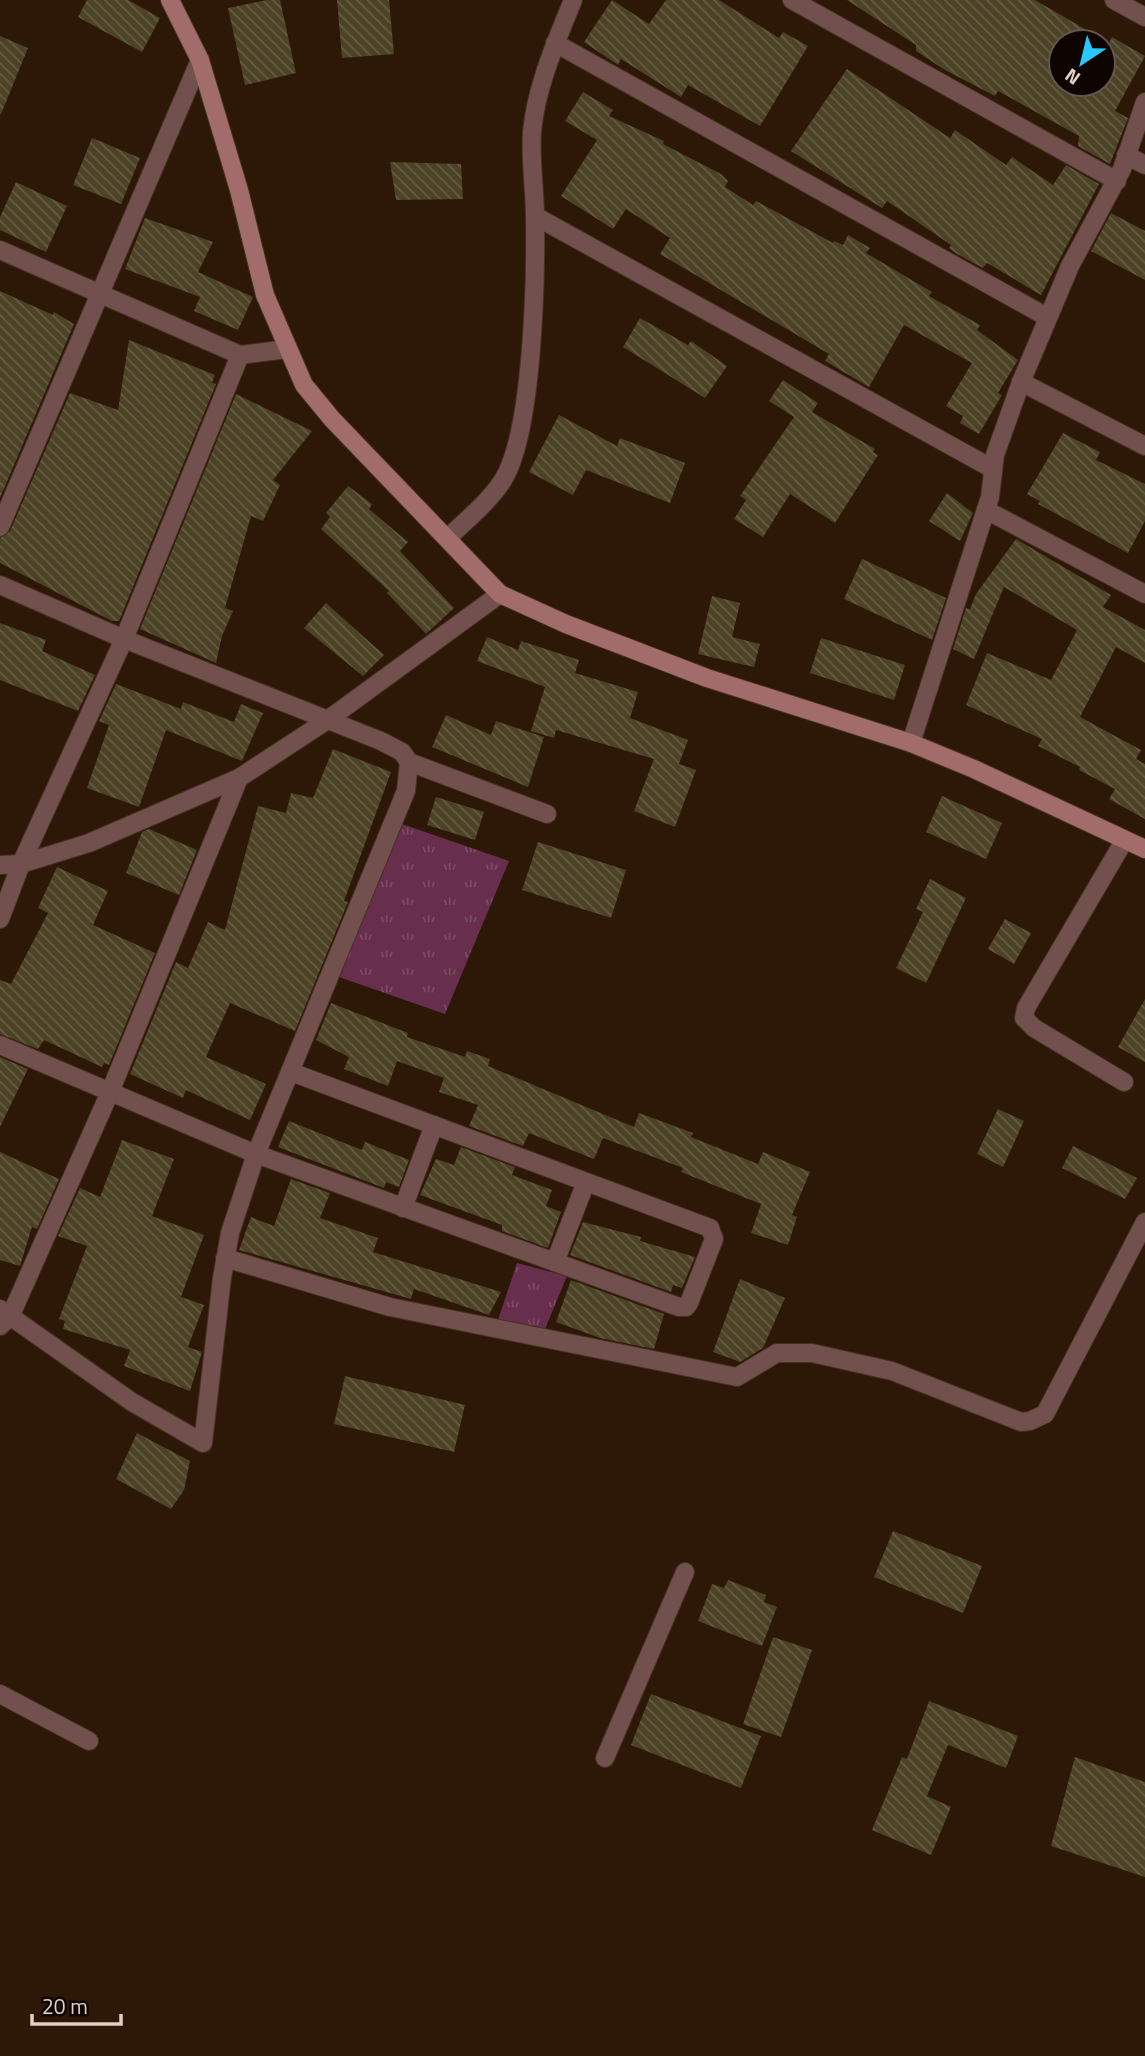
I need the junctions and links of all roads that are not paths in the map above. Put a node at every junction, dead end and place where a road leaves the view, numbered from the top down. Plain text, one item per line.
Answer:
1 (170, 0) edge
2 (573, 0) edge
3 (792, 0) edge
4 (1114, 0) edge
5 (1145, 17) edge
6 (555, 43) junction
7 (201, 60) junction
8 (1145, 102) edge
9 (1126, 155) junction
10 (1145, 165) edge
11 (1117, 181) junction
12 (535, 216) junction
13 (0, 250) edge
14 (99, 293) junction
15 (1048, 317) junction
16 (287, 349) junction
17 (240, 355) junction
18 (1021, 382) junction
19 (1145, 446) edge
20 (993, 469) junction
21 (986, 510) junction
22 (0, 527) edge
23 (447, 538) junction
24 (0, 585) edge
25 (500, 594) junction
26 (1145, 594) edge
27 (124, 639) junction
28 (326, 721) junction
29 (911, 743) junction
30 (409, 762) junction
31 (239, 778) junction
32 (547, 814) dead end
33 (1124, 841) junction
34 (1145, 849) edge
35 (21, 864) junction
36 (0, 865) edge
37 (0, 919) edge
38 (0, 1045) edge
39 (290, 1072) junction
40 (1124, 1082) dead end
41 (110, 1092) junction
42 (434, 1125) junction
43 (256, 1154) junction
44 (586, 1182) junction
45 (403, 1208) junction
46 (1145, 1222) edge
47 (225, 1258) junction
48 (555, 1262) junction
49 (3, 1317) edge
50 (685, 1572) dead end
51 (0, 1694) edge
52 (89, 1741) dead end
53 (605, 1758) dead end

1 - 7 street
2 - 6 street
3 - 11 street
4 - 5 street
6 - 12 street
6 - 15 street
7 - 14 street
7 - 16 street
8 - 9 street
9 - 10 street
9 - 11 street
11 - 15 street
12 - 20 street
12 - 23 street
13 - 14 street
14 - 17 street
14 - 22 street
15 - 18 street
16 - 17 street
16 - 23 street
17 - 27 street
18 - 19 street
18 - 20 street
20 - 21 street
21 - 26 street
21 - 29 street
23 - 25 street
24 - 27 street
25 - 28 street
25 - 29 street
27 - 28 street
27 - 35 street
28 - 30 street
28 - 31 street
29 - 33 street
30 - 32 street
30 - 39 street
31 - 35 street
31 - 41 street
33 - 34 street
33 - 40 street
35 - 36 street
35 - 37 street
38 - 41 street
39 - 42 street
39 - 43 street
41 - 43 street
41 - 49 street
42 - 44 street
42 - 45 street
43 - 45 street
43 - 47 street
44 - 48 street
44 - 48 street
45 - 48 street
46 - 47 street
47 - 49 street
50 - 53 street
51 - 52 street

